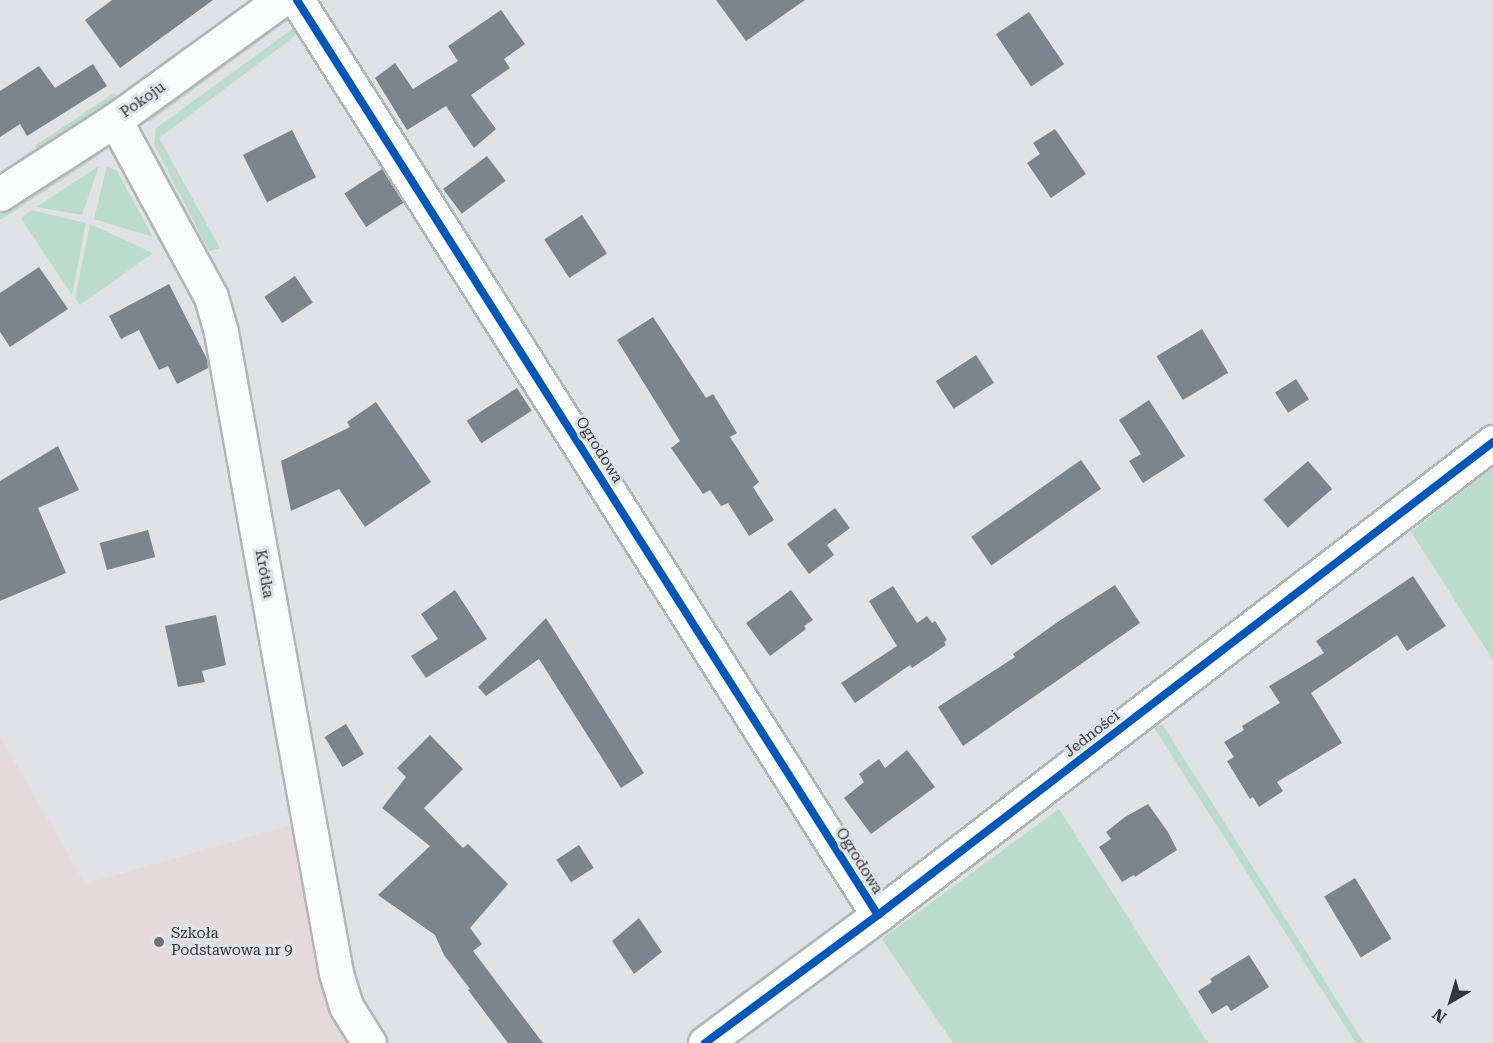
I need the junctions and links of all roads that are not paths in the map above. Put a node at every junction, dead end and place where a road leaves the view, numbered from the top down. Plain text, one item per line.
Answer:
1 (281, 0) edge
2 (297, 0) edge
3 (115, 120) junction
4 (0, 194) edge
5 (1493, 442) edge
6 (878, 915) junction
7 (369, 1043) edge
8 (705, 1043) edge

1 - 3 street, Pokoju
2 - 6 street, Ogrodowa
3 - 4 street, Pokoju
3 - 7 street, Krótka
5 - 6 street, Jedności
6 - 8 street, Jedności

